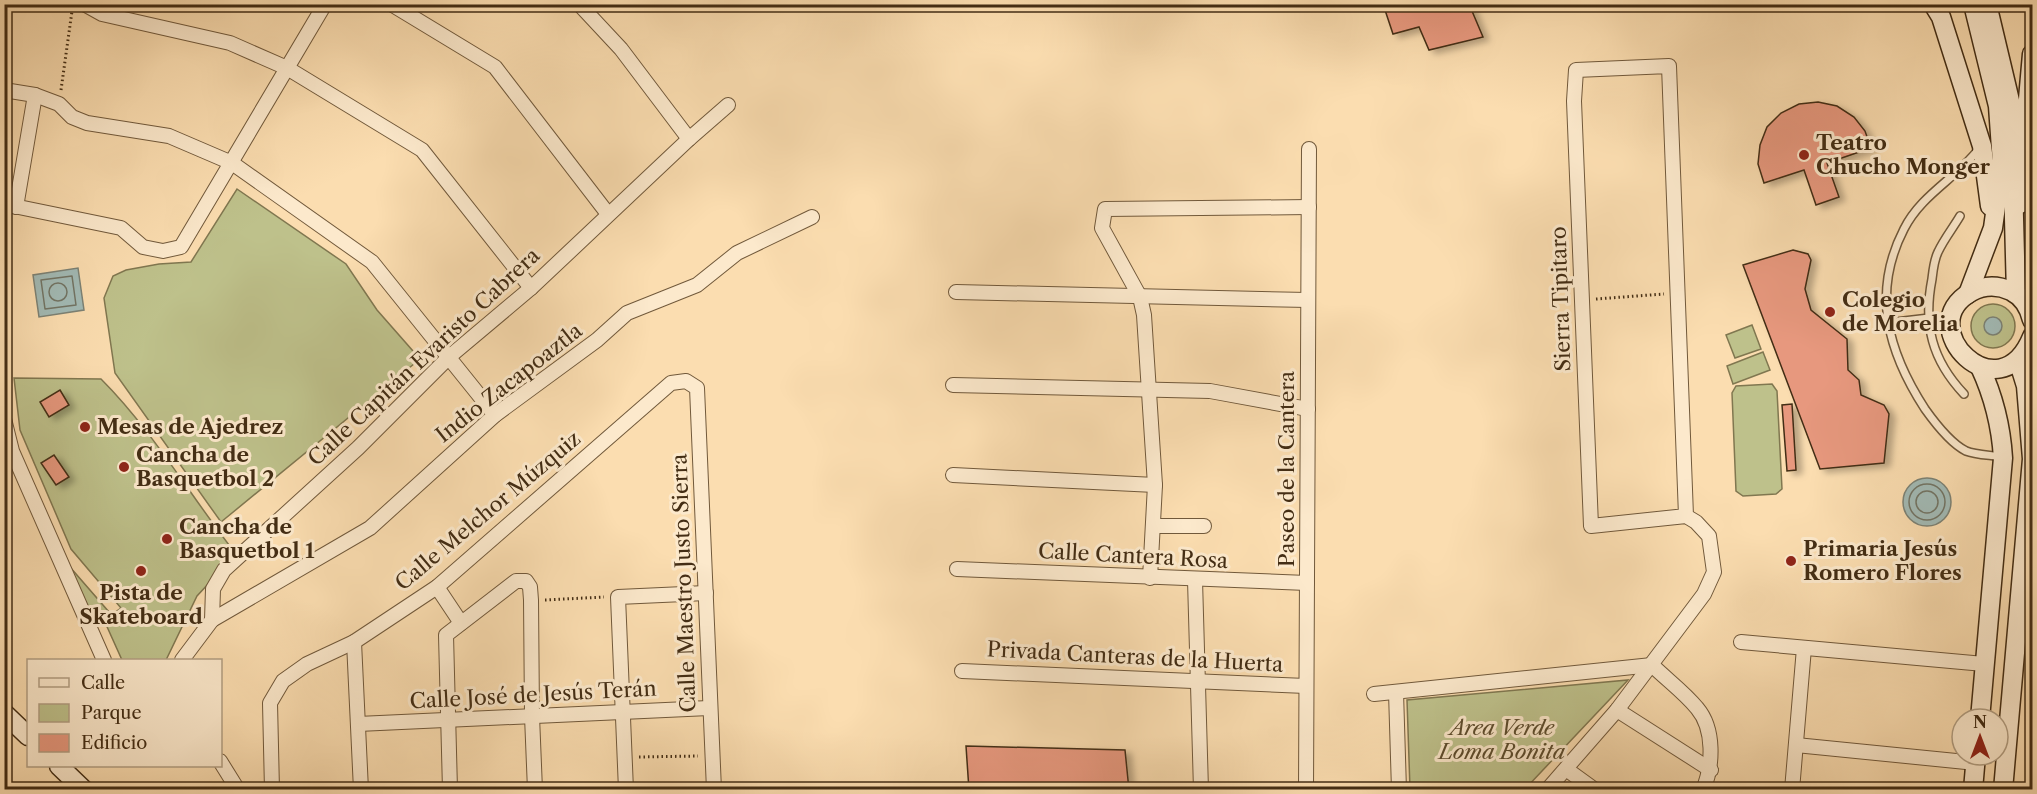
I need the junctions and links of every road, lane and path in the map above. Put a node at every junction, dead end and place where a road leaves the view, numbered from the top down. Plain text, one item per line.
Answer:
1 (73, 4) edge
2 (84, 4) edge
3 (325, 4) edge
4 (391, 4) edge
5 (579, 4) edge
6 (1933, 4) edge
7 (1973, 4) edge
8 (1987, 4) edge
9 (102, 9) edge
10 (2032, 54) edge
11 (1994, 56) junction
12 (287, 68) junction
13 (4, 90) edge
14 (35, 95) junction
15 (59, 104) junction
16 (728, 105) dead end
17 (689, 139) junction
18 (1982, 146) junction
19 (1310, 149) dead end
20 (231, 163) junction
21 (10, 205) edge
22 (1309, 207) junction
23 (608, 214) junction
24 (1960, 216) dead end
25 (812, 217) dead end
26 (2014, 223) junction
27 (1994, 228) junction
28 (531, 288) junction
29 (956, 292) dead end
30 (1678, 293) junction
31 (1968, 294) junction
32 (2016, 294) junction
33 (1140, 297) junction
34 (1308, 300) junction
35 (1582, 300) junction
36 (2031, 312) edge
37 (1929, 318) junction
38 (1887, 323) junction
39 (2032, 337) edge
40 (448, 357) junction
41 (2018, 360) junction
42 (1980, 367) junction
43 (686, 381) joint
44 (953, 385) dead end
45 (1150, 389) junction
46 (1964, 394) dead end
47 (1308, 409) junction
48 (495, 416) junction
49 (4, 419) edge
50 (2003, 458) junction
51 (953, 475) dead end
52 (1155, 485) junction
53 (1686, 516) junction
54 (1153, 526) junction
55 (1204, 526) dead end
56 (2028, 558) edge
57 (957, 569) dead end
58 (1150, 578) junction
59 (1195, 580) junction
60 (1307, 583) junction
61 (437, 587) junction
62 (705, 593) junction
63 (618, 597) junction
64 (531, 600) junction
65 (212, 620) junction
66 (461, 623) junction
67 (354, 642) junction
68 (1741, 642) dead end
69 (1804, 648) junction
70 (105, 659) edge
71 (183, 659) edge
72 (1984, 664) junction
73 (1652, 665) junction
74 (962, 671) dead end
75 (1196, 680) junction
76 (1306, 686) junction
77 (1396, 692) junction
78 (1374, 694) dead end
79 (1981, 707) edge
80 (709, 708) junction
81 (1617, 710) junction
82 (624, 711) junction
83 (4, 713) edge
84 (532, 716) junction
85 (448, 719) junction
86 (358, 724) junction
87 (27, 735) edge
88 (1796, 745) junction
89 (712, 756) junction
90 (625, 757) junction
91 (1950, 757) edge
92 (222, 764) edge
93 (61, 767) edge
94 (1975, 767) edge
95 (1566, 769) junction
96 (1711, 770) junction
97 (84, 789) edge
98 (238, 789) edge
99 (272, 789) edge
100 (361, 789) edge
101 (450, 789) edge
102 (535, 789) edge
103 (626, 789) edge
104 (714, 789) edge
105 (1201, 789) edge
106 (1306, 789) edge
107 (1399, 789) edge
108 (1547, 789) edge
109 (1595, 789) edge
110 (1703, 789) edge
111 (1792, 789) edge
112 (1973, 789) edge
113 (2003, 789) edge

1 - 15 path
2 - 9 street
3 - 12 street
4 - 23 street
5 - 17 street
6 - 18 main road
7 - 11 main road
8 - 11 main road
9 - 12 street
10 - 26 main road
11 - 26 main road
11 - 27 main road
12 - 20 street
12 - 28 street
13 - 14 street
14 - 15 street
14 - 21 street
15 - 20 street
16 - 17 street, Calle Capitán Evaristo Cabrera
17 - 23 street, Calle Capitán Evaristo Cabrera
18 - 27 main road
18 - 38 lane
19 - 22 street, Paseo de la Cantera
20 - 21 street
20 - 40 street
22 - 33 street
22 - 34 street, Paseo de la Cantera
23 - 28 street, Calle Capitán Evaristo Cabrera
24 - 37 lane
25 - 48 street, Indio Zacapoaztla
26 - 32 main road
27 - 31 main road
28 - 40 street, Calle Capitán Evaristo Cabrera
29 - 33 street
30 - 35 path
30 - 35 street, Sierra Tipitaro
30 - 53 street
31 - 32 main road
31 - 42 main road
32 - 36 main road
33 - 34 street
33 - 45 street
34 - 47 street, Paseo de la Cantera
35 - 53 street, Sierra Tipitaro
37 - 38 lane
37 - 46 lane
38 - 50 lane
39 - 41 main road
40 - 48 street
40 - 65 street, Calle Capitán Evaristo Cabrera
41 - 42 main road
41 - 56 main road
42 - 50 main road
43 - 61 street, Calle Melchor Múzquiz
43 - 62 street, Calle Maestro Justo Sierra
44 - 45 street
45 - 47 street
45 - 52 street
47 - 60 street, Paseo de la Cantera
48 - 65 street, Indio Zacapoaztla
49 - 70 street
50 - 72 main road
51 - 52 street
52 - 54 street
53 - 73 street
54 - 55 street
54 - 58 street
56 - 113 main road
57 - 58 street, Calle Cantera Rosa
58 - 59 street, Calle Cantera Rosa
59 - 60 street, Calle Cantera Rosa
59 - 75 street
60 - 76 street, Paseo de la Cantera
61 - 66 street
61 - 67 street, Calle Melchor Múzquiz
62 - 63 street
62 - 80 street, Calle Maestro Justo Sierra
63 - 64 path
63 - 82 street
64 - 66 street
64 - 84 street
65 - 71 street
66 - 85 street
67 - 86 street
67 - 99 street, Calle Melchor Múzquiz
68 - 69 street
69 - 72 street
69 - 88 street
72 - 79 main road
73 - 77 street
73 - 81 street
73 - 96 street
74 - 75 street, Privada Canteras de la Huerta
75 - 76 street, Privada Canteras de la Huerta
75 - 105 street
76 - 106 street, Paseo de la Cantera
77 - 78 street
77 - 107 street
80 - 82 street, Calle José de Jesús Terán
80 - 89 street, Calle Maestro Justo Sierra
81 - 95 street
81 - 96 street
82 - 84 street, Calle José de Jesús Terán
82 - 90 street
83 - 87 main road
84 - 85 street, Calle José de Jesús Terán
84 - 102 street
85 - 86 street, Calle José de Jesús Terán
85 - 101 street
86 - 100 street
88 - 91 street
88 - 111 street
89 - 90 path
89 - 104 street, Calle Maestro Justo Sierra
90 - 103 street
92 - 98 street
93 - 97 main road
94 - 112 main road
95 - 108 street
95 - 109 street
96 - 110 street

